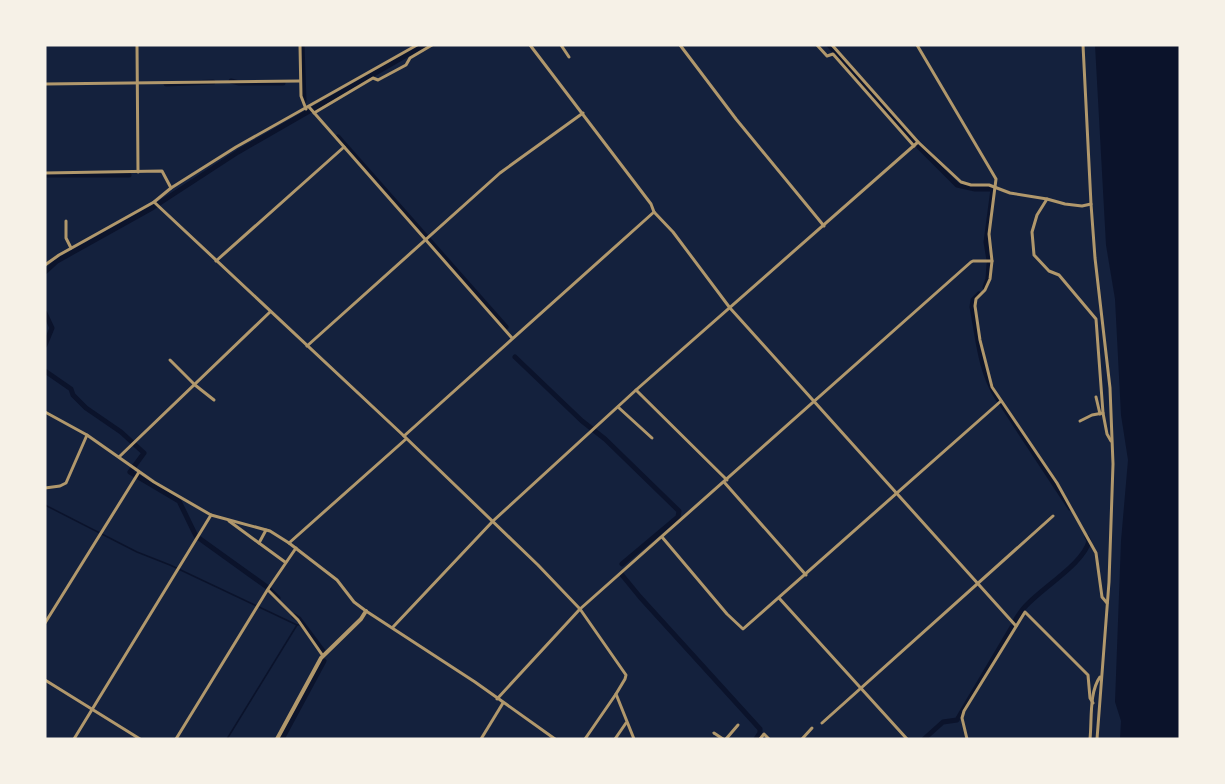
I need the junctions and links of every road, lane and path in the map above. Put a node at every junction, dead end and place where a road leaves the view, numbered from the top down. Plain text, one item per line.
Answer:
1 (137, 45) edge
2 (300, 45) edge
3 (417, 45) edge
4 (432, 45) edge
5 (530, 45) edge
6 (561, 45) edge
7 (680, 45) edge
8 (817, 45) edge
9 (832, 45) edge
10 (917, 45) edge
11 (1083, 45) edge
12 (569, 57) dead end
13 (300, 81) junction
14 (138, 82) junction
15 (45, 84) edge
16 (307, 108) junction
17 (314, 113) junction
18 (583, 113) junction
19 (918, 142) junction
20 (914, 146) junction
21 (344, 147) junction
22 (138, 172) junction
23 (45, 173) edge
24 (171, 188) junction
25 (995, 188) junction
26 (1047, 199) junction
27 (154, 203) junction
28 (1091, 204) junction
29 (654, 212) junction
30 (66, 221) dead end
31 (824, 226) junction
32 (427, 238) junction
33 (71, 248) junction
34 (216, 261) junction
35 (992, 261) junction
36 (45, 265) edge
37 (730, 308) junction
38 (270, 312) junction
39 (512, 338) junction
40 (307, 346) junction
41 (170, 360) dead end
42 (195, 385) junction
43 (636, 390) junction
44 (1096, 397) dead end
45 (214, 400) dead end
46 (1001, 401) junction
47 (814, 402) junction
48 (618, 407) junction
49 (45, 412) edge
50 (1101, 414) junction
51 (1080, 421) dead end
52 (87, 435) junction
53 (405, 437) junction
54 (652, 438) dead end
55 (1112, 443) junction
56 (119, 457) junction
57 (138, 471) junction
58 (725, 481) junction
59 (45, 488) edge
60 (896, 493) junction
61 (211, 515) junction
62 (1053, 516) dead end
63 (228, 520) junction
64 (492, 521) junction
65 (267, 530) junction
66 (662, 537) junction
67 (259, 543) junction
68 (289, 543) junction
69 (296, 548) junction
70 (285, 562) junction
71 (806, 575) junction
72 (977, 584) junction
73 (268, 589) junction
74 (779, 598) junction
75 (1107, 603) junction
76 (580, 609) junction
77 (366, 611) junction
78 (45, 623) edge
79 (1016, 626) junction
80 (393, 627) junction
81 (324, 656) junction
82 (1101, 675) junction
83 (45, 680) edge
84 (860, 688) junction
85 (616, 694) junction
86 (497, 699) junction
87 (503, 703) junction
88 (1093, 703) junction
89 (92, 709) junction
90 (626, 723) junction
91 (822, 723) dead end
92 (738, 725) dead end
93 (812, 728) dead end
94 (714, 733) dead end
95 (74, 739) edge
96 (140, 739) edge
97 (176, 739) edge
98 (277, 739) edge
99 (481, 739) edge
100 (555, 739) edge
101 (585, 739) edge
102 (615, 739) edge
103 (634, 739) edge
104 (724, 739) edge
105 (760, 739) edge
106 (769, 739) edge
107 (802, 739) edge
108 (907, 739) edge
109 (967, 739) edge
110 (1090, 739) edge
111 (1097, 739) edge

1 - 14 street
2 - 13 street
3 - 16 street
4 - 17 street
5 - 18 street
6 - 12 street
7 - 31 street
8 - 20 street
9 - 19 street
10 - 25 street
11 - 28 street
13 - 14 street
13 - 16 street
14 - 15 street
14 - 22 street
16 - 17 street
16 - 24 street
17 - 21 street
18 - 29 street
18 - 32 street
19 - 20 street
19 - 25 street
20 - 31 street
21 - 32 street
21 - 34 street
22 - 23 street
22 - 24 street
24 - 27 street
25 - 26 street
25 - 35 street
26 - 28 street
26 - 50 street
27 - 33 street
27 - 34 street
28 - 55 street
29 - 37 street
29 - 39 street
30 - 33 street
31 - 37 street
32 - 39 street
32 - 40 street
33 - 36 street
34 - 38 street
35 - 46 street
35 - 47 street
37 - 43 street
37 - 47 street
38 - 40 street
38 - 42 street
39 - 53 street
40 - 53 street
41 - 42 street
42 - 45 street
42 - 56 street
43 - 48 street
43 - 58 street
44 - 50 street
46 - 60 street
46 - 75 street
47 - 58 street
47 - 60 street
48 - 54 street
48 - 64 street
49 - 52 street
50 - 51 street
50 - 55 street
52 - 56 street
52 - 59 street
53 - 64 street
53 - 68 street
55 - 75 street
56 - 57 street
57 - 61 street
57 - 78 street
58 - 66 street
58 - 71 street
60 - 71 street
60 - 72 street
61 - 63 street
61 - 89 street
62 - 72 street
63 - 65 street
63 - 67 street
64 - 76 street
64 - 80 street
65 - 67 street
65 - 68 street
66 - 74 street
66 - 76 street
67 - 70 street
68 - 69 street
69 - 70 street
69 - 77 street
70 - 73 street
71 - 74 street
72 - 79 street
72 - 84 street
73 - 81 street
73 - 97 street
74 - 84 street
75 - 82 street
76 - 85 street
76 - 86 street
77 - 80 street
77 - 81 street
79 - 88 street
79 - 109 street
80 - 86 street
81 - 98 street
82 - 88 street
82 - 111 street
83 - 89 street
84 - 91 street
84 - 108 street
85 - 90 street
85 - 101 street
86 - 87 street
87 - 99 street
87 - 100 street
88 - 110 street
89 - 95 street
89 - 96 street
90 - 102 street
90 - 103 street
92 - 104 street
93 - 107 street
94 - 104 street
105 - 106 street

